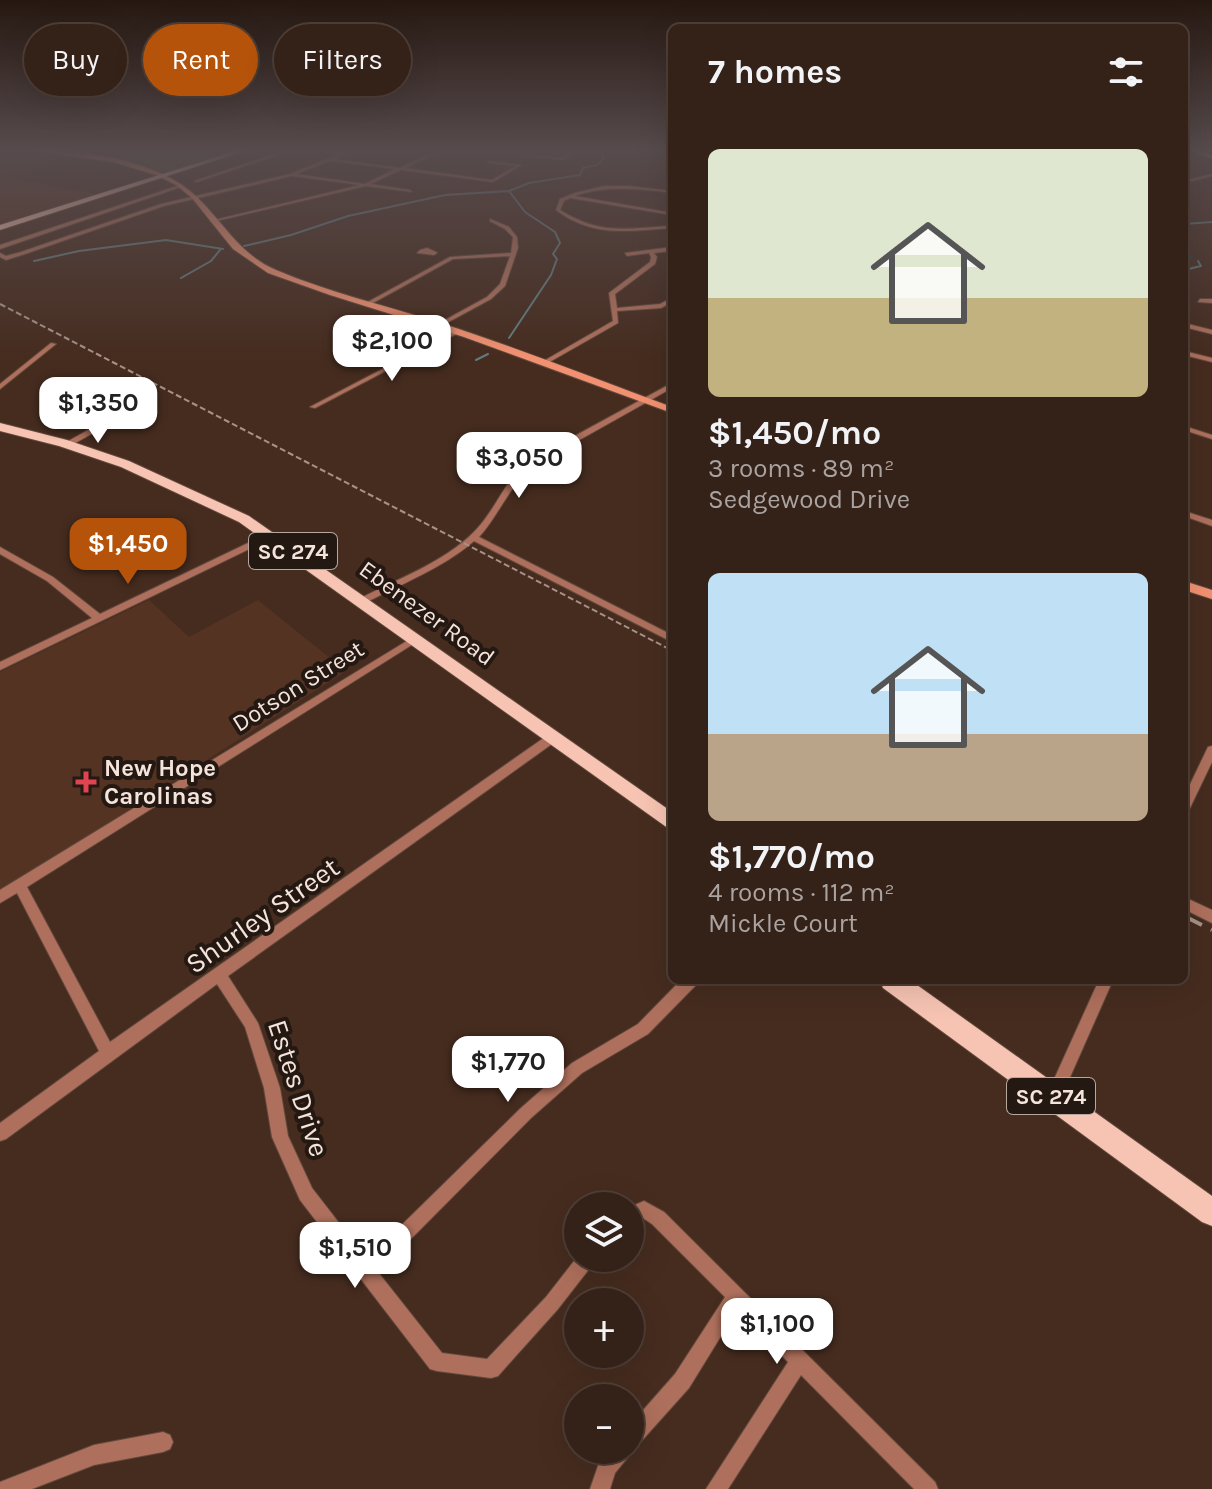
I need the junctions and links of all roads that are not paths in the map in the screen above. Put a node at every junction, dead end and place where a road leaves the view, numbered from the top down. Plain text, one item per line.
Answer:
1 (29, 218) edge
2 (85, 218) edge
3 (124, 218) edge
4 (210, 218) edge
5 (223, 218) edge
6 (571, 218) edge
7 (492, 220) dead end
8 (212, 221) junction
9 (668, 227) edge
10 (0, 228) edge
11 (0, 247) edge
12 (668, 249) edge
13 (650, 251) junction
14 (433, 254) dead end
15 (512, 254) junction
16 (627, 254) dead end
17 (3, 256) edge
18 (452, 258) junction
19 (668, 301) edge
20 (1200, 301) dead end
21 (1212, 301) edge
22 (369, 303) junction
23 (614, 310) junction
24 (439, 325) junction
25 (1188, 326) edge
26 (457, 332) junction
27 (1212, 332) edge
28 (53, 344) dead end
29 (1188, 354) edge
30 (1212, 360) edge
31 (544, 363) junction
32 (0, 387) edge
33 (668, 387) edge
34 (644, 400) junction
35 (313, 407) dead end
36 (668, 409) edge
37 (114, 419) dead end
38 (0, 427) edge
39 (1188, 429) edge
40 (1210, 433) edge
41 (67, 444) junction
42 (1188, 514) edge
43 (1212, 523) edge
44 (271, 535) junction
45 (474, 538) junction
46 (0, 550) edge
47 (1188, 586) edge
48 (1212, 595) edge
49 (362, 601) junction
50 (99, 618) junction
51 (668, 637) edge
52 (415, 639) junction
53 (0, 666) edge
54 (552, 738) junction
55 (1212, 750) edge
56 (1188, 801) edge
57 (668, 820) edge
58 (19, 884) junction
59 (0, 897) edge
60 (1188, 905) edge
61 (1212, 917) edge
62 (219, 975) junction
63 (687, 984) edge
64 (897, 984) edge
65 (1104, 984) edge
66 (108, 1053) junction
67 (1054, 1098) junction
68 (0, 1133) edge
69 (644, 1209) edge
70 (1212, 1212) edge
71 (366, 1272) junction
72 (576, 1272) edge
73 (736, 1296) junction
74 (800, 1360) junction
75 (644, 1423) edge
76 (163, 1442) dead end
77 (609, 1464) edge
78 (6, 1489) edge
79 (600, 1489) edge
80 (716, 1489) edge
81 (928, 1489) edge

1 - 10 main road
2 - 11 street
3 - 17 street
4 - 8 street
5 - 8 street
6 - 9 street
7 - 15 street
8 - 22 street
12 - 13 street
13 - 16 street
13 - 23 street
14 - 18 street
15 - 18 street
15 - 24 street
18 - 22 street
19 - 23 street
20 - 21 street
22 - 24 street
23 - 31 street
24 - 26 street
25 - 27 street
26 - 31 street
26 - 35 street
28 - 32 street
29 - 30 street
31 - 34 street
33 - 34 street
34 - 36 street
34 - 45 street
37 - 41 street
38 - 41 main road, Ebenezer Road / SC 274
39 - 40 street
41 - 44 main road, Ebenezer Road / SC 274
42 - 43 street
44 - 49 main road, Ebenezer Road / SC 274
44 - 50 street
45 - 49 street
45 - 51 street
46 - 50 street
47 - 48 street
49 - 52 main road, Ebenezer Road / SC 274
50 - 53 street
52 - 54 main road, Ebenezer Road / SC 274
52 - 58 street, Dotson Street
54 - 57 main road, Ebenezer Road / SC 274
54 - 62 street, Shurley Street
55 - 56 street
58 - 59 street, Dotson Street
58 - 66 street
60 - 61 street
62 - 66 street, Shurley Street
62 - 71 street, Estes Drive
63 - 71 street
64 - 67 main road, SC 274
65 - 67 street
66 - 68 street, Shurley Street
67 - 70 main road, SC 274
69 - 73 street
71 - 72 street, Estes Drive
73 - 74 street
73 - 75 street
74 - 80 street
74 - 81 street
76 - 78 street
77 - 79 street

